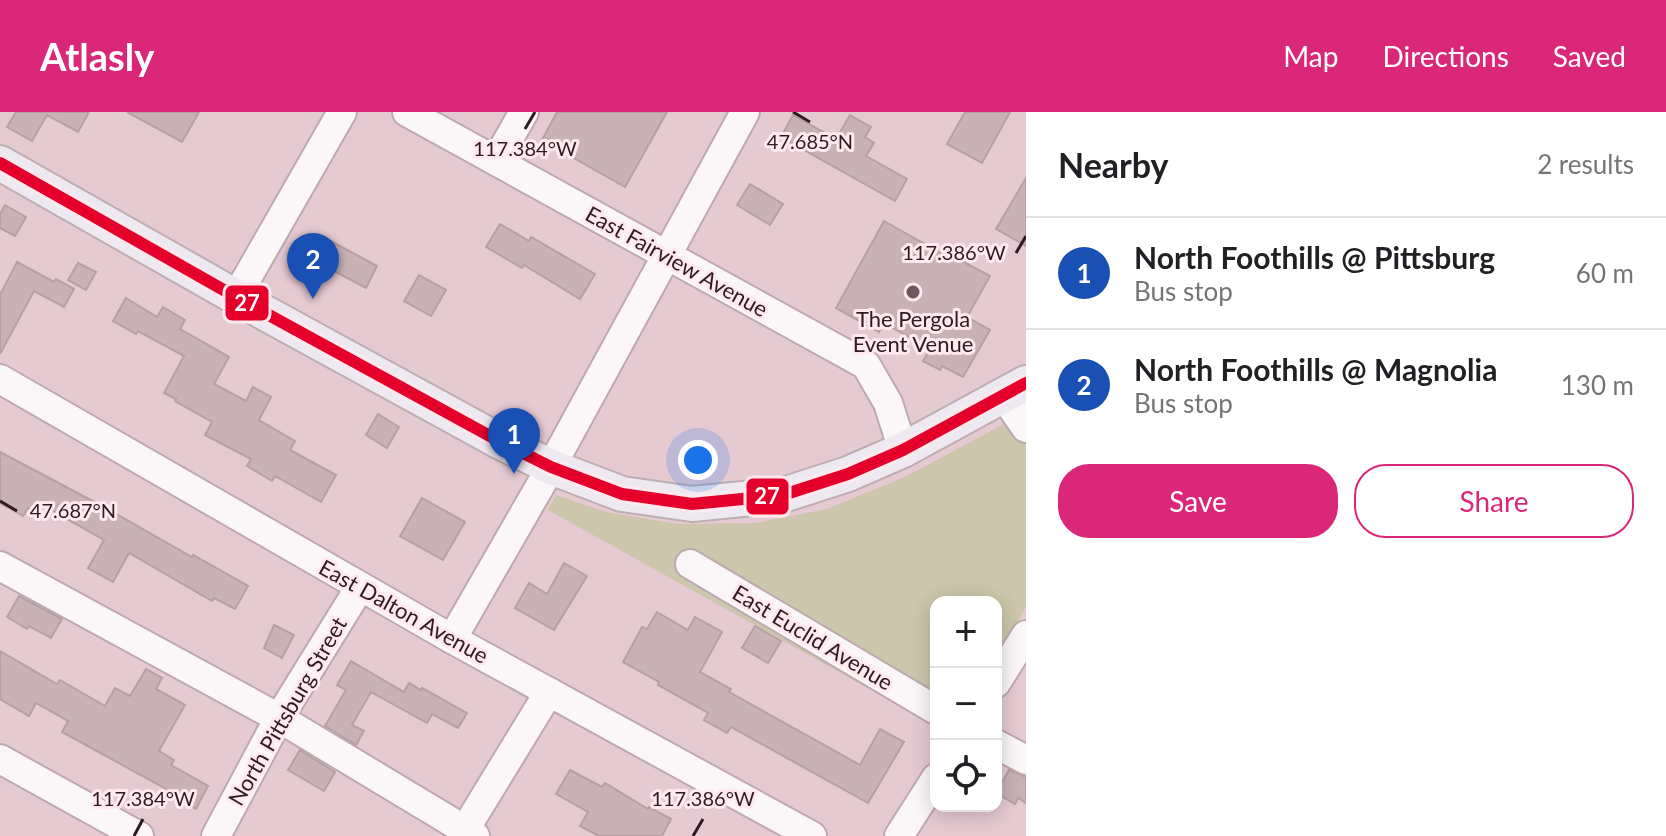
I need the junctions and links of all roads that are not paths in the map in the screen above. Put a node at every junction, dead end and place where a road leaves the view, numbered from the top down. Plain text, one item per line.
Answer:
1 (342, 112) edge
2 (407, 112) edge
3 (524, 112) edge
4 (745, 112) edge
5 (496, 161) junction
6 (0, 163) edge
7 (667, 255) junction
8 (236, 297) junction
9 (0, 379) edge
10 (1014, 389) edge
11 (1026, 428) edge
12 (903, 450) junction
13 (551, 467) junction
14 (690, 564) dead end
15 (0, 566) edge
16 (360, 587) junction
17 (1026, 635) edge
18 (452, 639) junction
19 (1002, 673) edge
20 (549, 692) junction
21 (930, 706) edge
22 (279, 718) junction
23 (1002, 747) edge
24 (0, 759) edge
25 (1026, 760) edge
26 (930, 787) edge
27 (467, 834) edge
28 (139, 836) edge
29 (216, 836) edge
30 (812, 836) edge
31 (899, 836) edge

1 - 8 street
2 - 5 street, East Fairview Avenue
3 - 5 street
4 - 7 street
5 - 7 street, East Fairview Avenue
6 - 8 main road
7 - 12 street, East Fairview Avenue
7 - 13 street
8 - 13 main road
9 - 16 street, East Dalton Avenue
10 - 11 street
10 - 12 main road
12 - 13 main road
13 - 18 street
14 - 21 street, East Euclid Avenue
15 - 22 street
16 - 18 street, East Dalton Avenue
16 - 22 street, North Pittsburg Street
17 - 19 street
18 - 20 street, East Dalton Avenue
20 - 27 street
20 - 30 street, East Dalton Avenue
22 - 27 street
22 - 29 street, North Pittsburg Street
23 - 25 street
24 - 28 street
26 - 31 street

